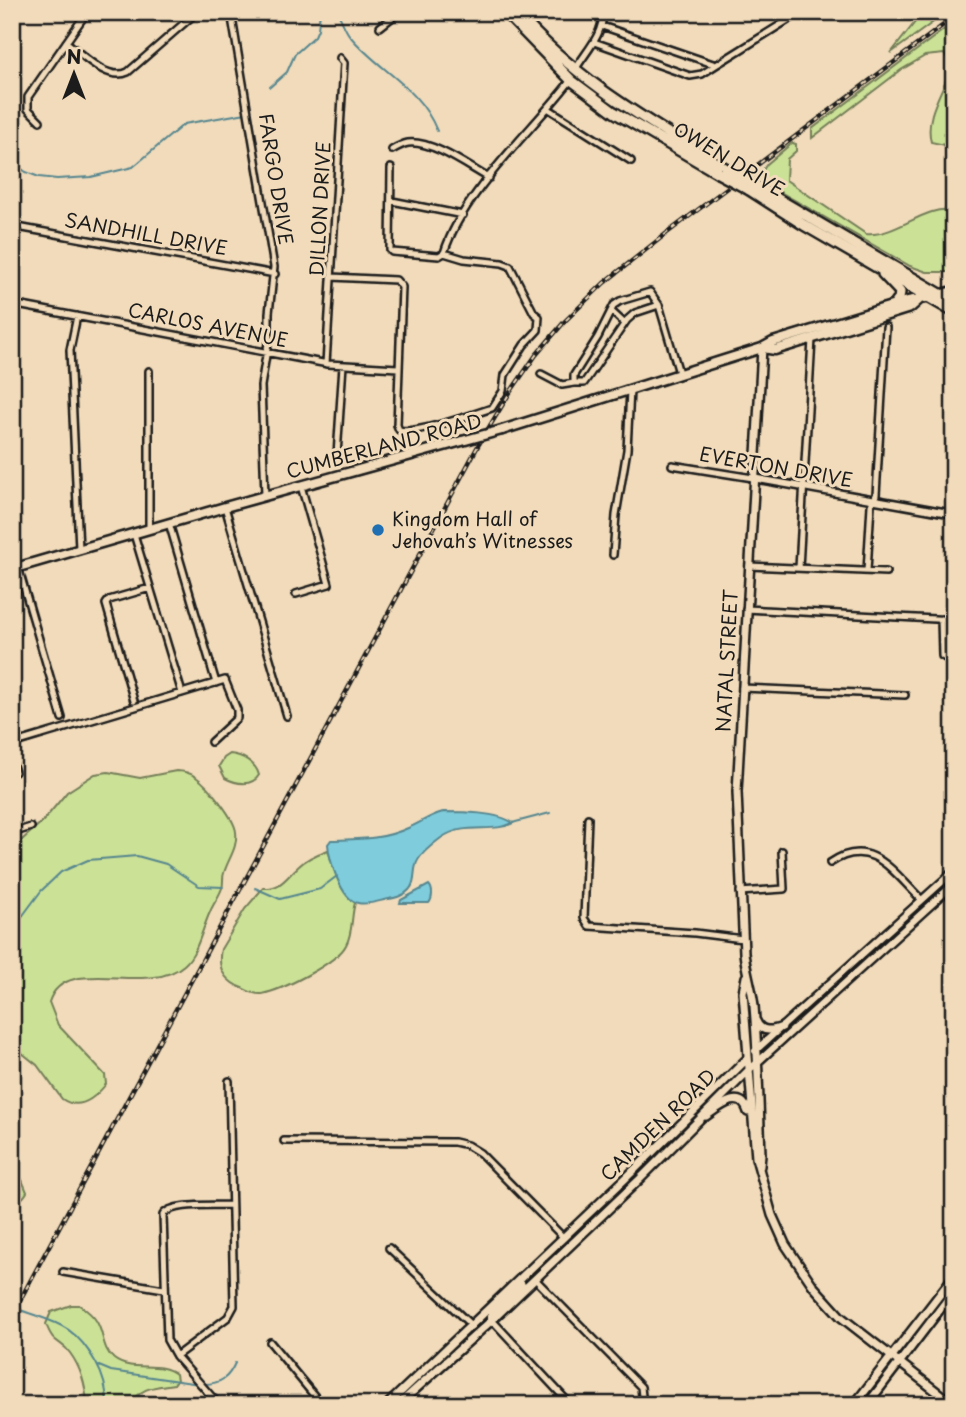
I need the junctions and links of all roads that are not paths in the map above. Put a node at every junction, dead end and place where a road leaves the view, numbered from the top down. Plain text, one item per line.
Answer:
1 (87, 12) edge
2 (197, 12) edge
3 (230, 12) edge
4 (399, 12) edge
5 (505, 12) edge
6 (516, 12) edge
7 (603, 12) edge
8 (801, 12) edge
9 (602, 26) junction
10 (380, 27) dead end
11 (66, 42) junction
12 (594, 42) junction
13 (536, 44) junction
14 (341, 58) dead end
15 (716, 65) junction
16 (575, 71) junction
17 (571, 80) junction
18 (617, 102) junction
19 (548, 109) junction
20 (40, 121) dead end
21 (393, 150) dead end
22 (631, 161) dead end
23 (391, 169) dead end
24 (722, 170) junction
25 (489, 178) junction
26 (751, 187) junction
27 (392, 201) junction
28 (463, 215) junction
29 (12, 226) edge
30 (444, 253) junction
31 (872, 263) junction
32 (275, 274) junction
33 (331, 277) junction
34 (954, 290) edge
35 (941, 293) junction
36 (931, 297) junction
37 (919, 300) junction
38 (954, 302) edge
39 (12, 304) edge
40 (659, 305) junction
41 (894, 306) junction
42 (611, 311) junction
43 (954, 312) edge
44 (77, 316) junction
45 (624, 323) junction
46 (886, 327) dead end
47 (812, 339) junction
48 (762, 348) junction
49 (266, 352) junction
50 (326, 364) junction
51 (344, 365) junction
52 (398, 368) junction
53 (149, 371) dead end
54 (679, 373) junction
55 (541, 374) dead end
56 (574, 383) junction
57 (630, 390) junction
58 (337, 455) dead end
59 (672, 464) dead end
60 (753, 478) junction
61 (301, 486) junction
62 (803, 488) junction
63 (265, 495) junction
64 (873, 500) junction
65 (225, 507) junction
66 (954, 514) edge
67 (169, 523) junction
68 (149, 529) junction
69 (134, 534) junction
70 (79, 550) junction
71 (613, 555) dead end
72 (748, 565) junction
73 (15, 568) edge
74 (799, 568) junction
75 (867, 571) junction
76 (886, 572) dead end
77 (149, 588) junction
78 (296, 594) dead end
79 (746, 609) junction
80 (941, 619) junction
81 (954, 620) edge
82 (954, 663) edge
83 (216, 682) junction
84 (742, 688) junction
85 (181, 693) junction
86 (905, 695) dead end
87 (134, 701) dead end
88 (287, 716) dead end
89 (62, 718) dead end
90 (211, 742) dead end
91 (12, 744) edge
92 (12, 762) edge
93 (15, 772) dead end
94 (588, 818) dead end
95 (31, 827) dead end
96 (12, 832) edge
97 (782, 851) dead end
98 (830, 863) dead end
99 (954, 872) edge
100 (954, 884) edge
101 (740, 892) junction
102 (921, 899) junction
103 (743, 939) junction
104 (746, 977) junction
105 (755, 1017) junction
106 (782, 1027) junction
107 (757, 1049) junction
108 (748, 1058) junction
109 (758, 1060) junction
110 (749, 1070) junction
111 (229, 1081) dead end
112 (752, 1129) junction
113 (678, 1138) junction
114 (284, 1141) dead end
115 (760, 1166) junction
116 (231, 1205) junction
117 (564, 1238) junction
118 (389, 1248) dead end
119 (531, 1269) junction
120 (63, 1272) dead end
121 (954, 1276) edge
122 (535, 1279) junction
123 (164, 1289) junction
124 (952, 1292) edge
125 (482, 1317) junction
126 (492, 1320) junction
127 (472, 1326) junction
128 (270, 1342) dead end
129 (176, 1356) junction
130 (891, 1356) junction
131 (900, 1362) junction
132 (443, 1365) junction
133 (952, 1404) edge
134 (219, 1405) edge
135 (322, 1405) edge
136 (387, 1405) edge
137 (398, 1405) edge
138 (572, 1405) edge
139 (643, 1405) edge
140 (854, 1405) edge
141 (867, 1405) edge

1 - 11 street
2 - 11 street
3 - 32 street, FARGO DRIVE
4 - 10 street
5 - 13 highway, OWEN DRIVE
6 - 16 highway, OWEN DRIVE
7 - 9 street
8 - 15 street
9 - 12 street
9 - 15 street
11 - 20 street
12 - 15 street
12 - 16 street
13 - 16 highway
13 - 17 highway, OWEN DRIVE
14 - 33 street, DILLON DRIVE
16 - 18 highway, OWEN DRIVE
17 - 18 highway
17 - 19 street
17 - 24 highway, OWEN DRIVE
18 - 24 highway, OWEN DRIVE
19 - 22 street
19 - 25 street
21 - 25 street
23 - 27 street
24 - 26 highway, OWEN DRIVE, bridge
25 - 28 street
26 - 31 highway, OWEN DRIVE
26 - 35 highway, OWEN DRIVE
27 - 28 street
27 - 30 street
28 - 30 street
29 - 32 street, SANDHILL DRIVE
30 - 52 street
31 - 36 highway, OWEN DRIVE
31 - 41 highway
32 - 49 street, FARGO DRIVE
33 - 50 street, DILLON DRIVE
33 - 52 street
34 - 35 main road, CUMBERLAND ROAD
35 - 36 main road, CUMBERLAND ROAD
35 - 38 highway, OWEN DRIVE
36 - 37 main road, CUMBERLAND ROAD
36 - 43 highway, OWEN DRIVE
37 - 41 main road, CUMBERLAND ROAD
37 - 47 main road, CUMBERLAND ROAD
39 - 44 street, CARLOS AVENUE
40 - 42 street
40 - 45 street
40 - 54 street
41 - 48 main road, CUMBERLAND ROAD
42 - 45 street
42 - 56 street
44 - 49 street, CARLOS AVENUE
44 - 70 street
45 - 56 street
46 - 64 street
47 - 48 main road, CUMBERLAND ROAD
47 - 62 street
48 - 54 main road, CUMBERLAND ROAD
48 - 60 main road, NATAL STREET
49 - 50 street, CARLOS AVENUE
49 - 63 street, FARGO DRIVE
50 - 51 street, CARLOS AVENUE
51 - 52 street, CARLOS AVENUE
51 - 58 street
53 - 68 street
54 - 57 main road, CUMBERLAND ROAD
55 - 56 street
57 - 61 main road, CUMBERLAND ROAD, bridge
57 - 71 street
59 - 60 street, EVERTON DRIVE
60 - 62 street, EVERTON DRIVE
60 - 72 main road, NATAL STREET
61 - 63 main road, CUMBERLAND ROAD
61 - 78 street
62 - 64 street, EVERTON DRIVE
62 - 74 street
63 - 65 main road, CUMBERLAND ROAD
64 - 66 street, EVERTON DRIVE
64 - 75 street
65 - 67 main road, CUMBERLAND ROAD
65 - 88 street
67 - 68 main road, CUMBERLAND ROAD
67 - 83 street
68 - 69 main road, CUMBERLAND ROAD
69 - 70 main road, CUMBERLAND ROAD
69 - 77 street
70 - 73 main road, CUMBERLAND ROAD
72 - 74 street
72 - 79 main road, NATAL STREET
73 - 89 street
74 - 75 street
75 - 76 street
77 - 85 street
77 - 87 street
79 - 80 street
79 - 84 main road, NATAL STREET
80 - 81 street
80 - 82 street
83 - 85 street
83 - 90 street
84 - 86 street
84 - 101 main road, NATAL STREET
85 - 91 street
92 - 93 street
94 - 103 street
95 - 96 street
97 - 101 street
98 - 102 street
99 - 102 street, CAMDEN ROAD
100 - 109 street, CAMDEN ROAD
101 - 103 main road, NATAL STREET
102 - 106 street, CAMDEN ROAD
103 - 104 main road, NATAL STREET
104 - 105 main road, NATAL STREET
104 - 108 main road, NATAL STREET
105 - 106 main road
105 - 107 main road, NATAL STREET
106 - 107 street, CAMDEN ROAD
107 - 108 street, CAMDEN ROAD
107 - 109 main road, NATAL STREET
108 - 110 main road, NATAL STREET
108 - 117 main road, CAMDEN ROAD
109 - 110 street, CAMDEN ROAD
109 - 115 main road, NATAL STREET
110 - 112 main road, NATAL STREET
110 - 113 main road, CAMDEN ROAD
111 - 116 street
112 - 113 main road
112 - 115 main road
113 - 122 main road, CAMDEN ROAD
114 - 117 street
115 - 130 main road
116 - 123 street
116 - 129 street
117 - 119 main road, CAMDEN ROAD
118 - 127 street
119 - 125 main road, CAMDEN ROAD
119 - 126 main road
120 - 123 street
121 - 130 main road
122 - 126 main road, CAMDEN ROAD
122 - 139 street
123 - 129 street
124 - 131 main road
125 - 127 main road, CAMDEN ROAD
125 - 132 main road
126 - 132 main road, CAMDEN ROAD
126 - 138 street
127 - 136 main road, CAMDEN ROAD
128 - 135 street
129 - 134 street
130 - 131 main road
130 - 140 main road
131 - 133 main road
131 - 141 main road
132 - 137 main road, CAMDEN ROAD

